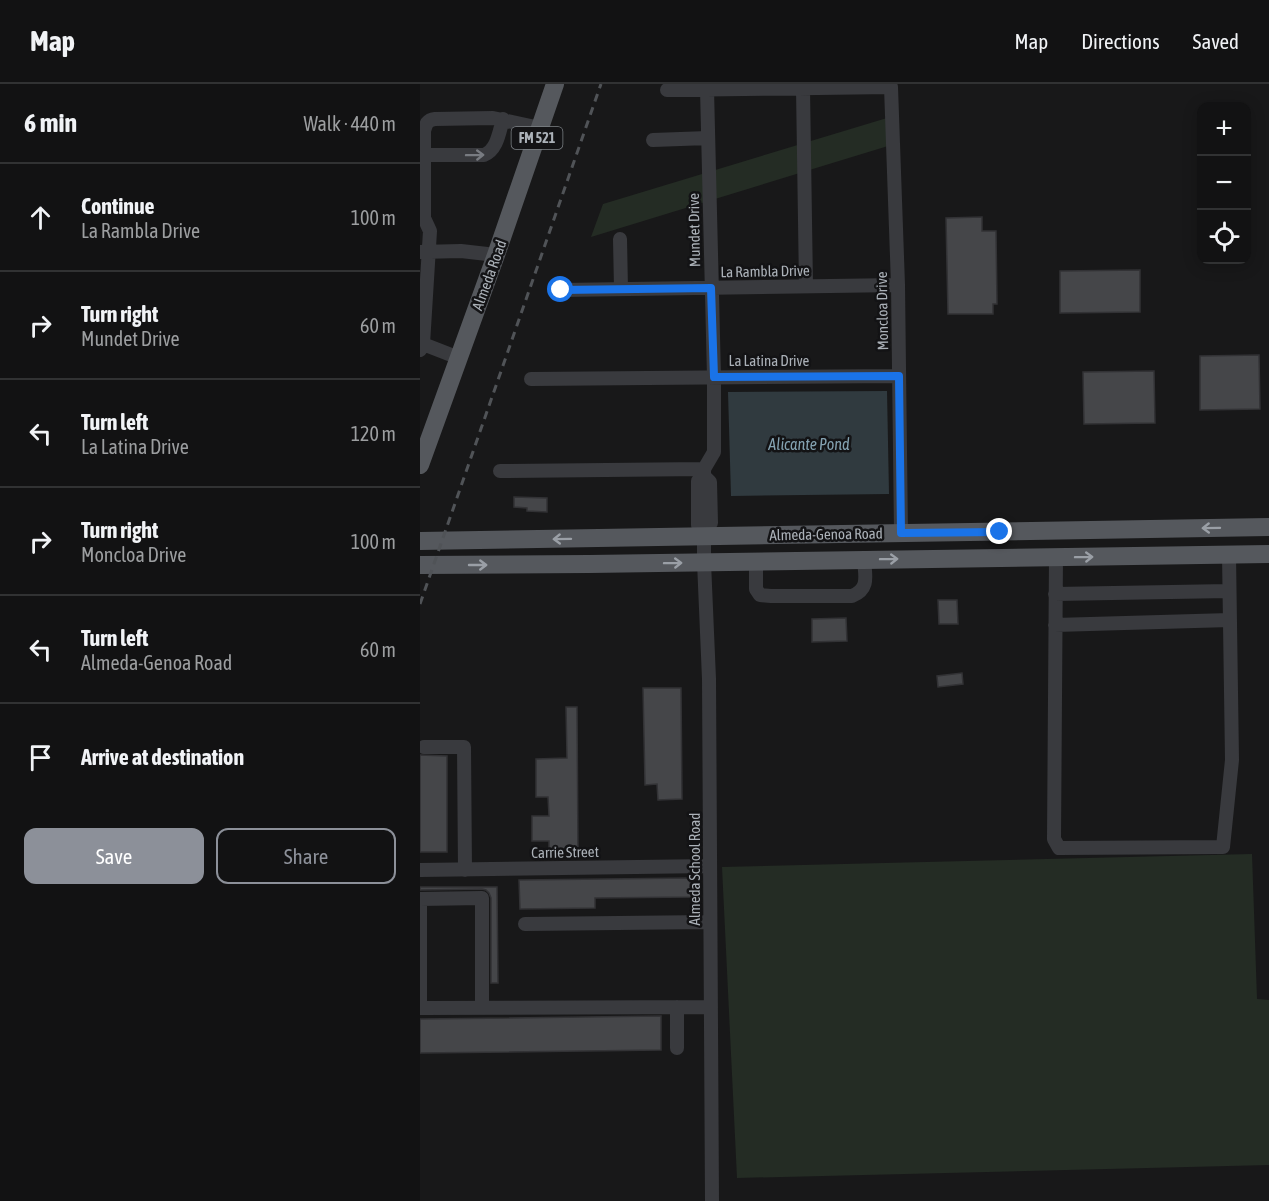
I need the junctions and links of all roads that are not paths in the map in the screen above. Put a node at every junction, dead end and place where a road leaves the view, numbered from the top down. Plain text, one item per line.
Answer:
1 (555, 84) edge
2 (803, 88) junction
3 (707, 89) junction
4 (667, 90) dead end
5 (503, 119) junction
6 (540, 128) junction
7 (708, 138) junction
8 (653, 140) dead end
9 (424, 155) junction
10 (620, 239) dead end
11 (424, 252) edge
12 (496, 255) junction
13 (424, 282) edge
14 (898, 285) junction
15 (806, 286) junction
16 (711, 288) junction
17 (621, 289) junction
18 (561, 290) dead end
19 (422, 347) edge
20 (459, 358) junction
21 (899, 376) junction
22 (714, 377) junction
23 (531, 379) dead end
24 (422, 455) edge
25 (500, 471) dead end
26 (704, 472) junction
27 (1269, 527) edge
28 (704, 532) junction
29 (1000, 532) junction
30 (901, 533) junction
31 (589, 539) junction
32 (420, 541) edge
33 (1269, 554) edge
34 (1229, 555) junction
35 (1056, 557) junction
36 (1002, 558) junction
37 (864, 560) junction
38 (704, 562) junction
39 (756, 562) junction
40 (590, 564) junction
41 (420, 565) edge
42 (1229, 591) junction
43 (1055, 594) junction
44 (1230, 620) junction
45 (1055, 625) junction
46 (424, 747) dead end
47 (710, 866) junction
48 (420, 870) edge
49 (465, 870) junction
50 (711, 922) junction
51 (525, 924) dead end
52 (677, 1007) junction
53 (711, 1007) junction
54 (482, 1008) junction
55 (677, 1048) dead end
56 (712, 1201) edge

1 - 6 main road, Almeda Road / FM 521
2 - 3 street
2 - 14 street, Moncloa Drive
2 - 15 street
3 - 4 street
3 - 7 street, Mundet Drive
5 - 6 street
9 -> 5 street
5 - 9 street
6 - 12 main road, Almeda Road / FM 521
7 - 8 street
7 - 16 street, Mundet Drive
9 - 11 street
10 - 17 street
11 - 12 street
11 - 13 street
12 - 20 main road, Almeda Road / FM 521
13 - 19 street
14 - 15 street, La Rambla Drive
14 - 21 street, Moncloa Drive
15 - 16 street, La Rambla Drive
16 - 17 street, La Rambla Drive
16 - 22 street, Mundet Drive
17 - 18 street, La Rambla Drive
19 - 20 street
20 - 24 main road, Almeda Road / FM 521
21 - 22 street, La Latina Drive
21 - 30 street, Moncloa Drive
22 - 23 street, La Latina Drive
22 - 26 street, Mundet Drive
25 - 26 street
26 - 28 street
27 -> 29 main road, Almeda-Genoa Road
28 - 30 main road, Almeda-Genoa Road
28 - 31 main road, Almeda-Genoa Road
28 - 38 street, Almeda School Road
29 - 30 main road, Almeda-Genoa Road
29 - 36 main road
31 -> 32 main road, Almeda-Genoa Road
31 - 40 main road
33 - 34 main road, Almeda-Genoa Road
35 -> 34 main road, Almeda-Genoa Road
34 - 42 street
35 - 36 main road, Almeda-Genoa Road
35 - 43 street
37 -> 36 main road, Almeda-Genoa Road
37 - 39 main road, Almeda-Genoa Road
37 - 39 street
38 - 39 main road, Almeda-Genoa Road
40 -> 38 main road, Almeda-Genoa Road
38 - 47 street, Almeda School Road
41 -> 40 main road, Almeda-Genoa Road
42 - 43 street
42 - 44 street
43 - 45 street
44 - 45 street
44 - 45 street
46 - 49 street
47 - 49 street, Carrie Street
47 - 50 street, Almeda School Road
48 - 49 street, Carrie Street
50 - 51 street
50 - 53 street, Almeda School Road
52 - 53 street
52 - 54 street
52 - 55 street
53 - 56 street, Almeda School Road
54 - 54 street

